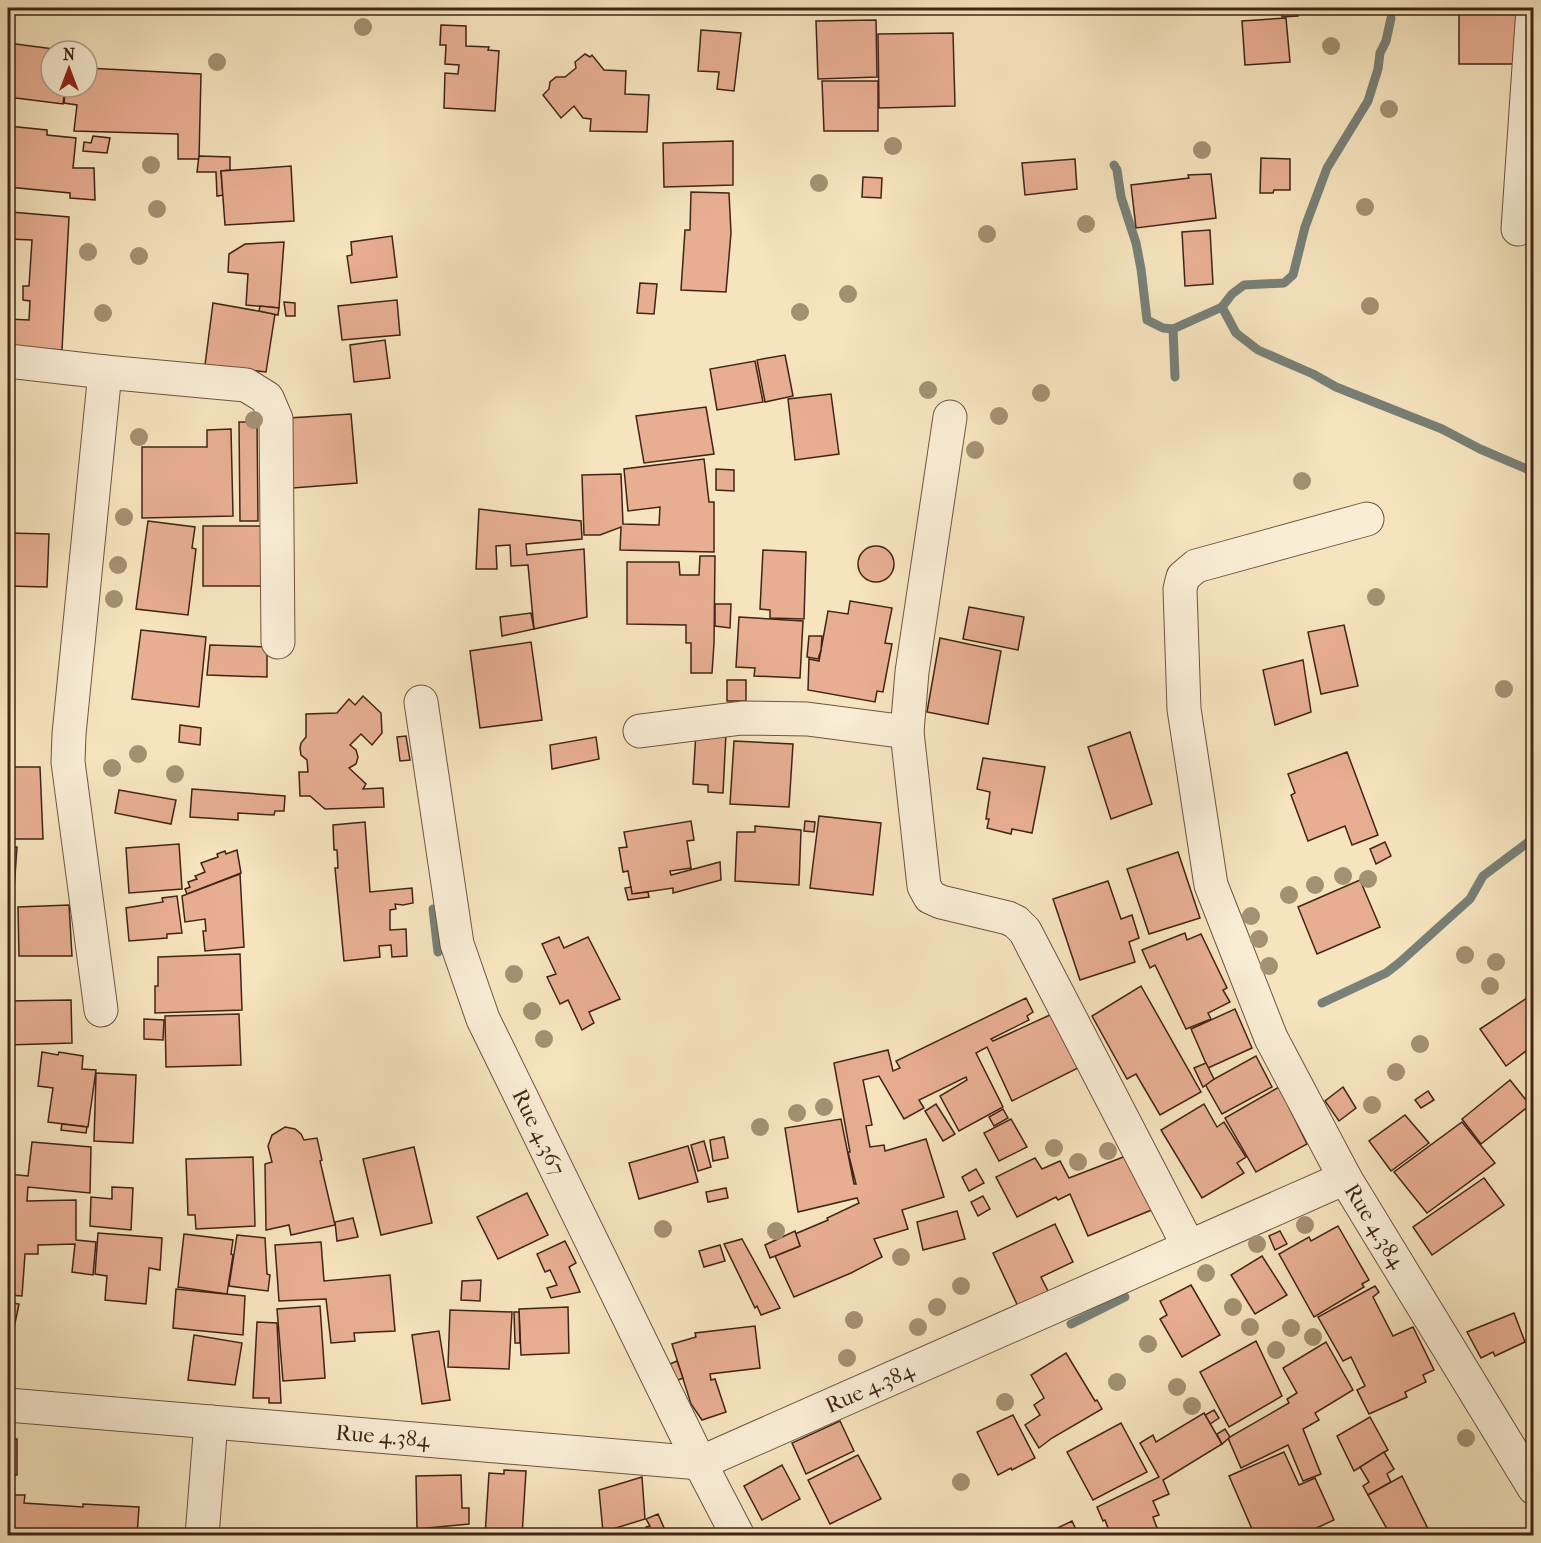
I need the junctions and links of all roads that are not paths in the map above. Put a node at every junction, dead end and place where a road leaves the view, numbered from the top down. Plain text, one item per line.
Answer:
1 (1533, 8) edge
2 (1518, 230) dead end
3 (8, 361) edge
4 (105, 372) junction
5 (950, 417) dead end
6 (1367, 519) dead end
7 (278, 642) dead end
8 (422, 702) dead end
9 (640, 731) dead end
10 (907, 732) junction
11 (101, 1010) dead end
12 (1345, 1178) junction
13 (1189, 1247) junction
14 (8, 1405) edge
15 (211, 1422) junction
16 (700, 1463) junction
17 (1533, 1488) edge
18 (202, 1536) edge
19 (738, 1536) edge

1 - 2 street
3 - 4 street
4 - 7 street
4 - 11 street
5 - 10 street
6 - 12 street
8 - 16 street, Rue 4.367
9 - 10 street
10 - 13 street
12 - 13 street, Rue 4.384
12 - 17 street, Rue 4.384
13 - 16 street, Rue 4.384
14 - 15 street, Rue 4.384
15 - 16 street, Rue 4.384
15 - 18 street
16 - 19 street, Rue 4.367

